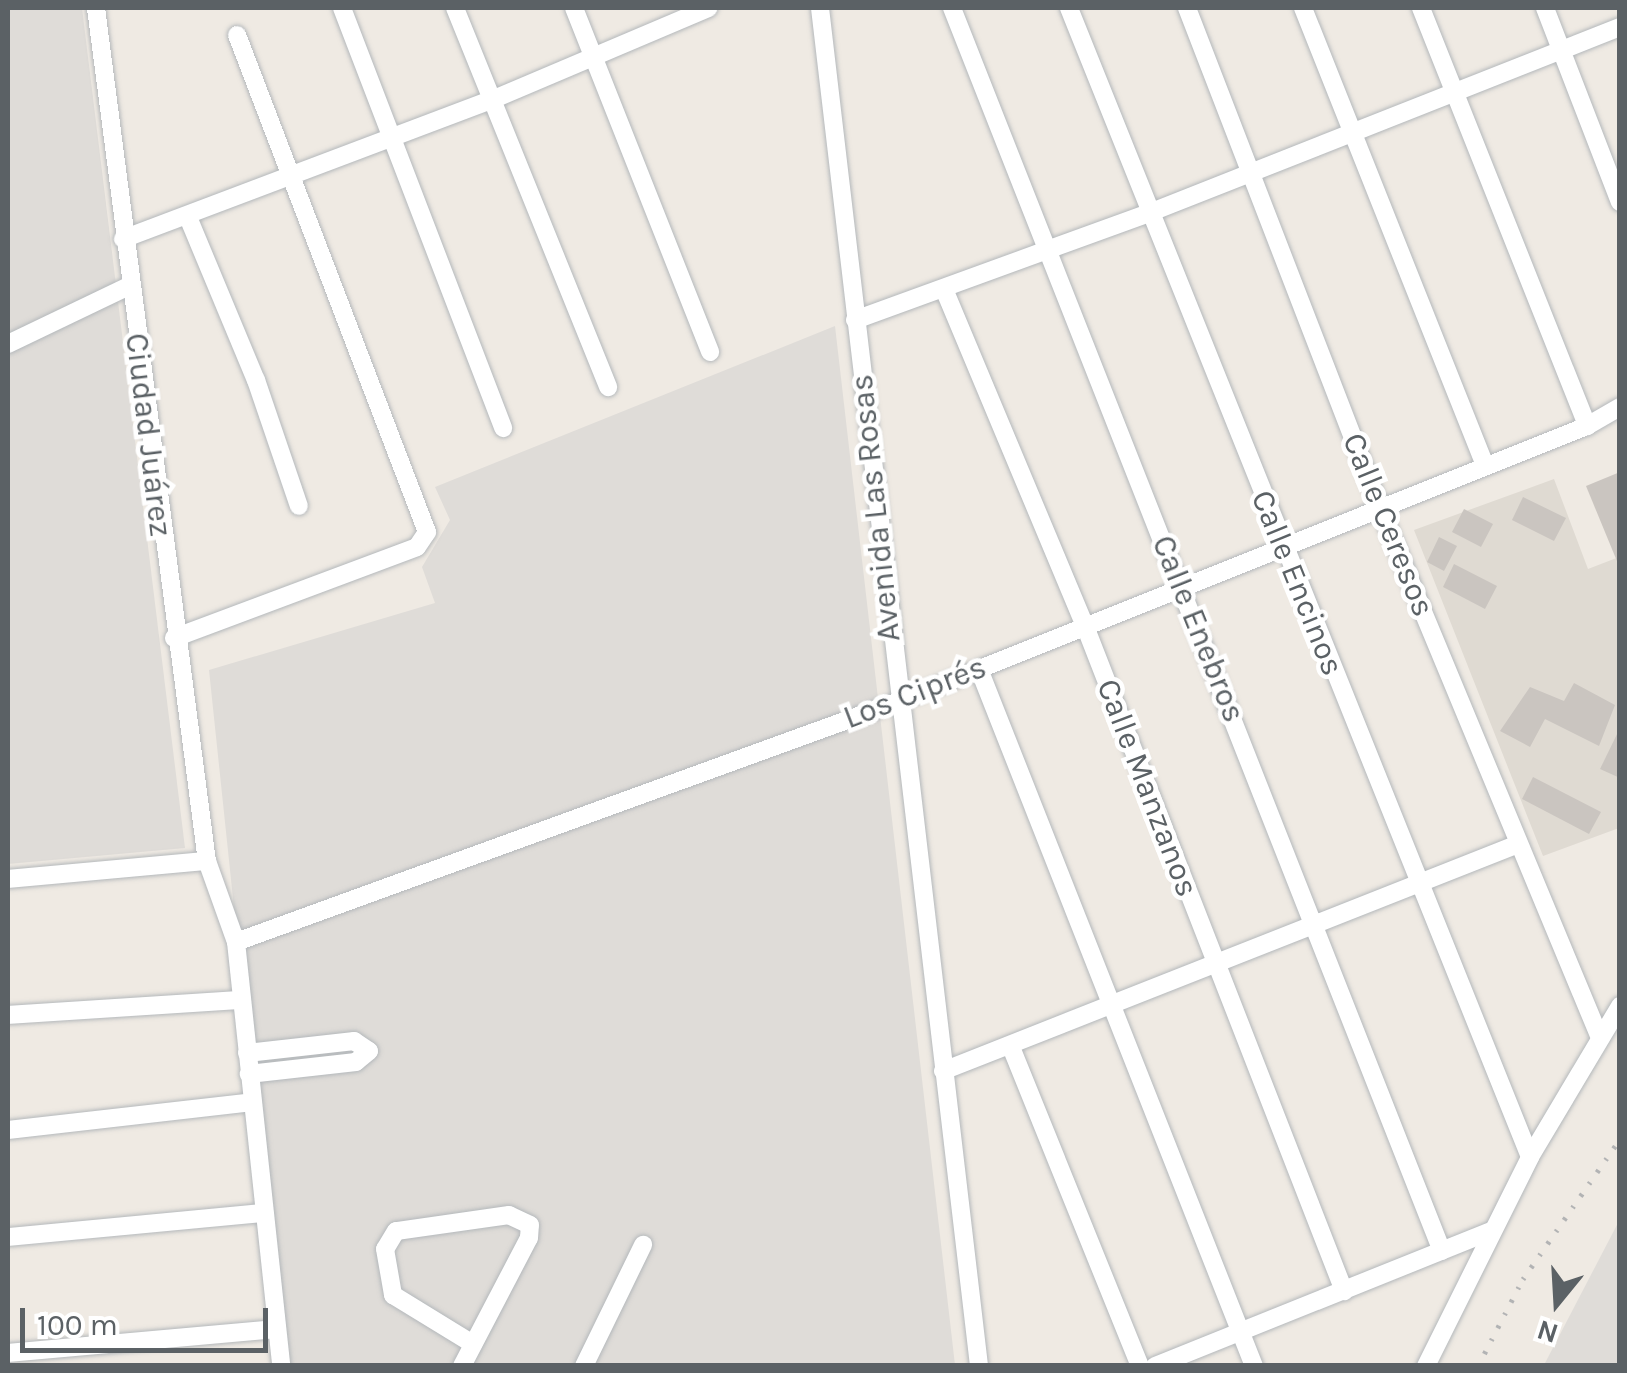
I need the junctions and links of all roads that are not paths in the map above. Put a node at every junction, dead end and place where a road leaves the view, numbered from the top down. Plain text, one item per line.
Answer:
1 (96, 8) edge
2 (342, 8) edge
3 (455, 8) edge
4 (574, 8) edge
5 (820, 8) edge
6 (952, 8) edge
7 (1069, 8) edge
8 (1187, 8) edge
9 (1303, 8) edge
10 (1421, 8) edge
11 (1544, 8) edge
12 (698, 9) edge
13 (1620, 27) edge
14 (238, 35) dead end
15 (1562, 50) junction
16 (595, 58) junction
17 (1455, 92) junction
18 (494, 99) junction
19 (1353, 134) junction
20 (389, 138) junction
21 (1250, 170) junction
22 (290, 177) junction
23 (1620, 202) edge
24 (1149, 213) junction
25 (188, 217) junction
26 (123, 239) junction
27 (1048, 252) junction
28 (129, 286) junction
29 (944, 289) junction
30 (855, 320) junction
31 (8, 344) edge
32 (710, 352) dead end
33 (608, 387) dead end
34 (1620, 407) edge
35 (1587, 426) junction
36 (503, 428) dead end
37 (1485, 466) junction
38 (299, 506) dead end
39 (1380, 508) junction
40 (1283, 546) junction
41 (1182, 588) junction
42 (1085, 626) junction
43 (174, 638) junction
44 (978, 669) junction
45 (898, 702) junction
46 (1516, 845) junction
47 (208, 861) junction
48 (8, 879) edge
49 (1416, 887) junction
50 (1318, 928) junction
51 (236, 942) junction
52 (1216, 966) junction
53 (242, 1000) junction
54 (1112, 1006) junction
55 (1620, 1006) edge
56 (8, 1015) edge
57 (1600, 1038) junction
58 (1012, 1047) junction
59 (247, 1052) junction
60 (943, 1071) junction
61 (249, 1074) junction
62 (252, 1102) junction
63 (8, 1130) edge
64 (1530, 1157) junction
65 (264, 1213) junction
66 (1491, 1231) junction
67 (8, 1237) edge
68 (644, 1245) dead end
69 (1442, 1251) junction
70 (1344, 1291) junction
71 (276, 1329) junction
72 (1240, 1332) junction
73 (473, 1344) junction
74 (8, 1353) edge
75 (280, 1366) edge
76 (462, 1366) edge
77 (584, 1366) edge
78 (979, 1366) edge
79 (1140, 1366) edge
80 (1155, 1366) edge
81 (1254, 1366) edge
82 (1426, 1366) edge

1 - 26 street, Ciudad Juárez
2 - 20 street
3 - 18 street
4 - 16 street
5 - 30 street, Avenida Las Rosas
6 - 27 street, Calle Enebros
7 - 24 street, Calle Encinos
8 - 21 street, Calle Ceresos
9 - 19 street
10 - 17 street
11 - 15 street
12 - 16 street
13 - 15 street
14 - 22 street
15 - 17 street
15 - 23 street
16 - 18 street
16 - 32 street
17 - 19 street
17 - 35 street
18 - 20 street
18 - 33 street
19 - 21 street
19 - 37 street
20 - 22 street
20 - 36 street
21 - 24 street
21 - 39 street, Calle Ceresos
22 - 25 street
22 - 43 street
24 - 27 street
24 - 40 street, Calle Encinos
25 - 26 street
25 - 38 street
26 - 28 street, Ciudad Juárez
27 - 29 street
27 - 41 street, Calle Enebros
28 - 31 street
28 - 43 street, Ciudad Juárez
29 - 30 street
29 - 42 street, Calle Manzanos
30 - 45 street, Avenida Las Rosas
34 - 35 street, Los Ciprés
35 - 37 street, Los Ciprés
37 - 39 street, Los Ciprés
39 - 40 street, Los Ciprés
39 - 46 street, Calle Ceresos
40 - 41 street, Los Ciprés
40 - 49 street, Calle Encinos
41 - 42 street, Los Ciprés
41 - 50 street, Calle Enebros
42 - 44 street, Los Ciprés
42 - 52 street, Calle Manzanos
43 - 47 street, Ciudad Juárez
44 - 45 street, Los Ciprés
44 - 54 street
45 - 51 street, Los Ciprés
45 - 60 street, Avenida Las Rosas
46 - 49 street
46 - 57 street, Calle Ceresos
47 - 48 street
47 - 51 street, Ciudad Juárez
49 - 50 street
49 - 64 street, Calle Encinos
50 - 52 street
50 - 69 street, Calle Enebros
51 - 53 street, Ciudad Juárez
52 - 54 street
52 - 70 street, Calle Manzanos
53 - 56 street
53 - 59 street, Ciudad Juárez
54 - 58 street
54 - 72 street
55 - 57 street
57 - 64 street
58 - 60 street
58 - 79 street
59 - 61 street, Ciudad Juárez
59 - 61 street
60 - 78 street, Avenida Las Rosas
61 - 62 street, Ciudad Juárez
62 - 63 street
62 - 65 street, Ciudad Juárez
64 - 66 street
65 - 67 street
65 - 71 street, Ciudad Juárez
66 - 69 street
66 - 82 street
68 - 77 street
69 - 70 street
70 - 72 street
71 - 74 street
71 - 75 street, Ciudad Juárez
72 - 80 street
72 - 81 street
73 - 73 street
73 - 76 street

